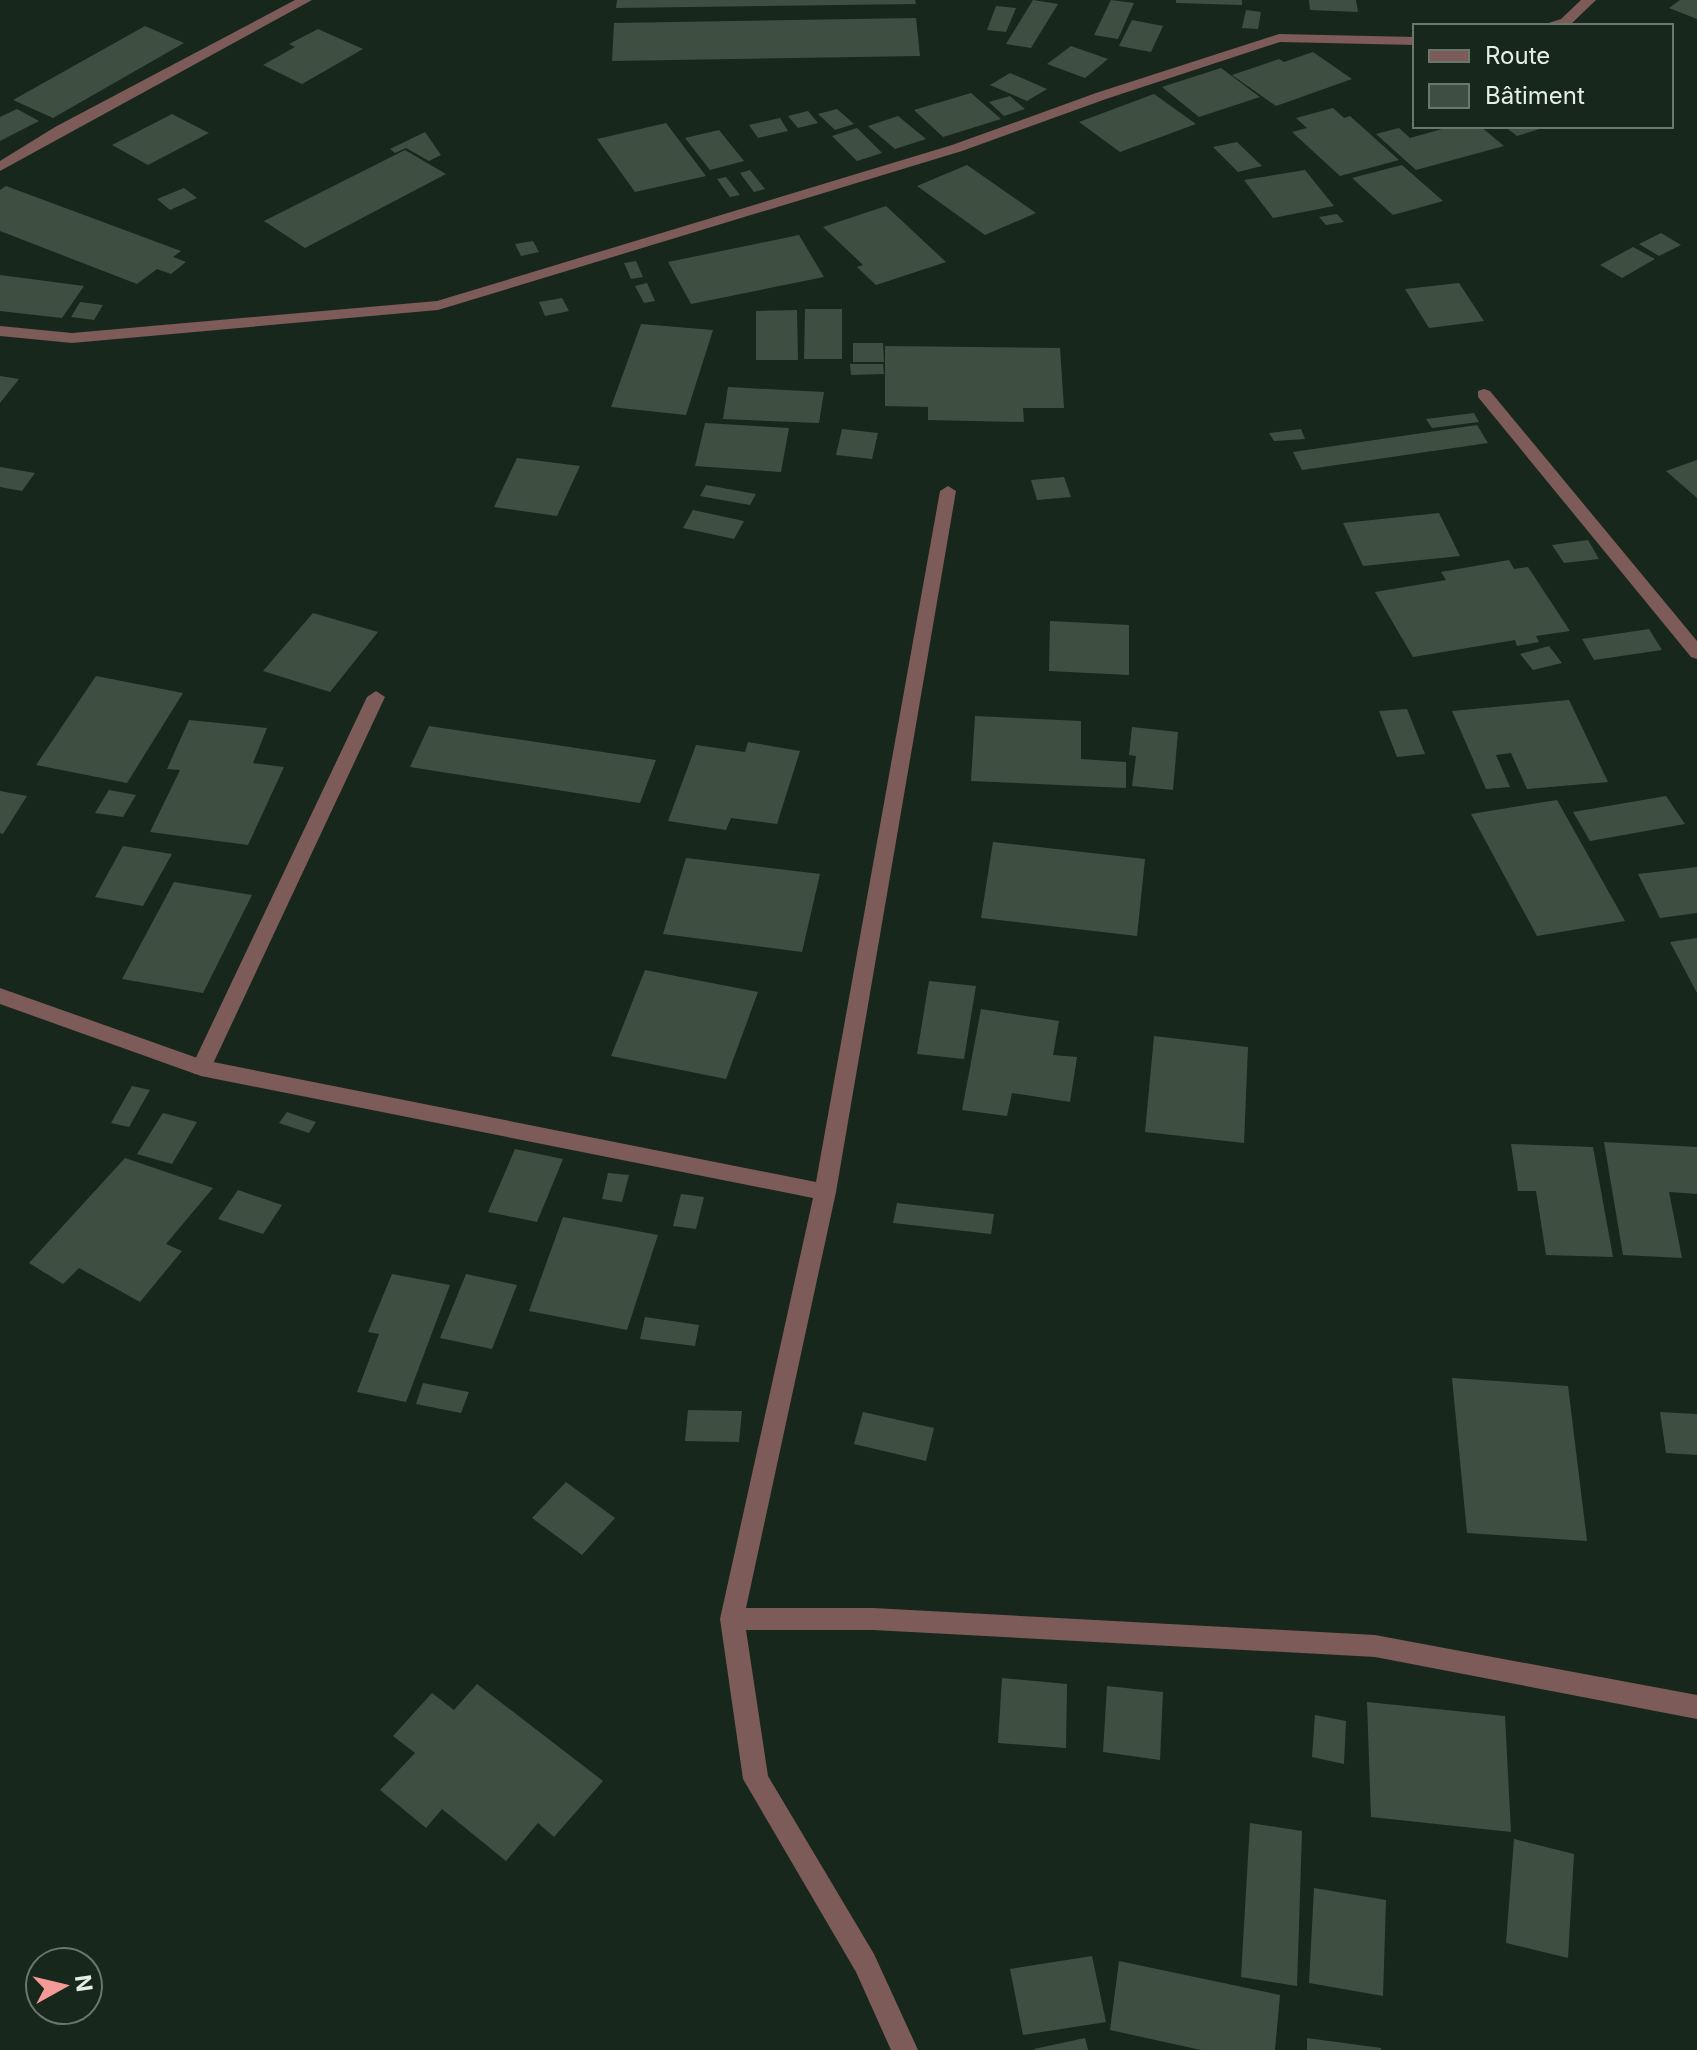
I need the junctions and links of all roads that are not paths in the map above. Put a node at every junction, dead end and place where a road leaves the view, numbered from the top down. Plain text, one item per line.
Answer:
1 (305, 0) edge
2 (1589, 0) edge
3 (1556, 24) edge
4 (1413, 41) edge
5 (0, 167) edge
6 (0, 331) edge
7 (1484, 394) dead end
8 (948, 491) dead end
9 (1697, 653) edge
10 (376, 697) dead end
11 (0, 996) edge
12 (201, 1068) junction
13 (825, 1192) junction
14 (732, 1619) junction
15 (1697, 1707) edge
16 (905, 2050) edge

1 - 5 street
2 - 3 street
4 - 6 street
7 - 9 street
8 - 13 street
10 - 12 street
11 - 12 street
12 - 13 street
13 - 14 street
14 - 15 street
14 - 16 street

